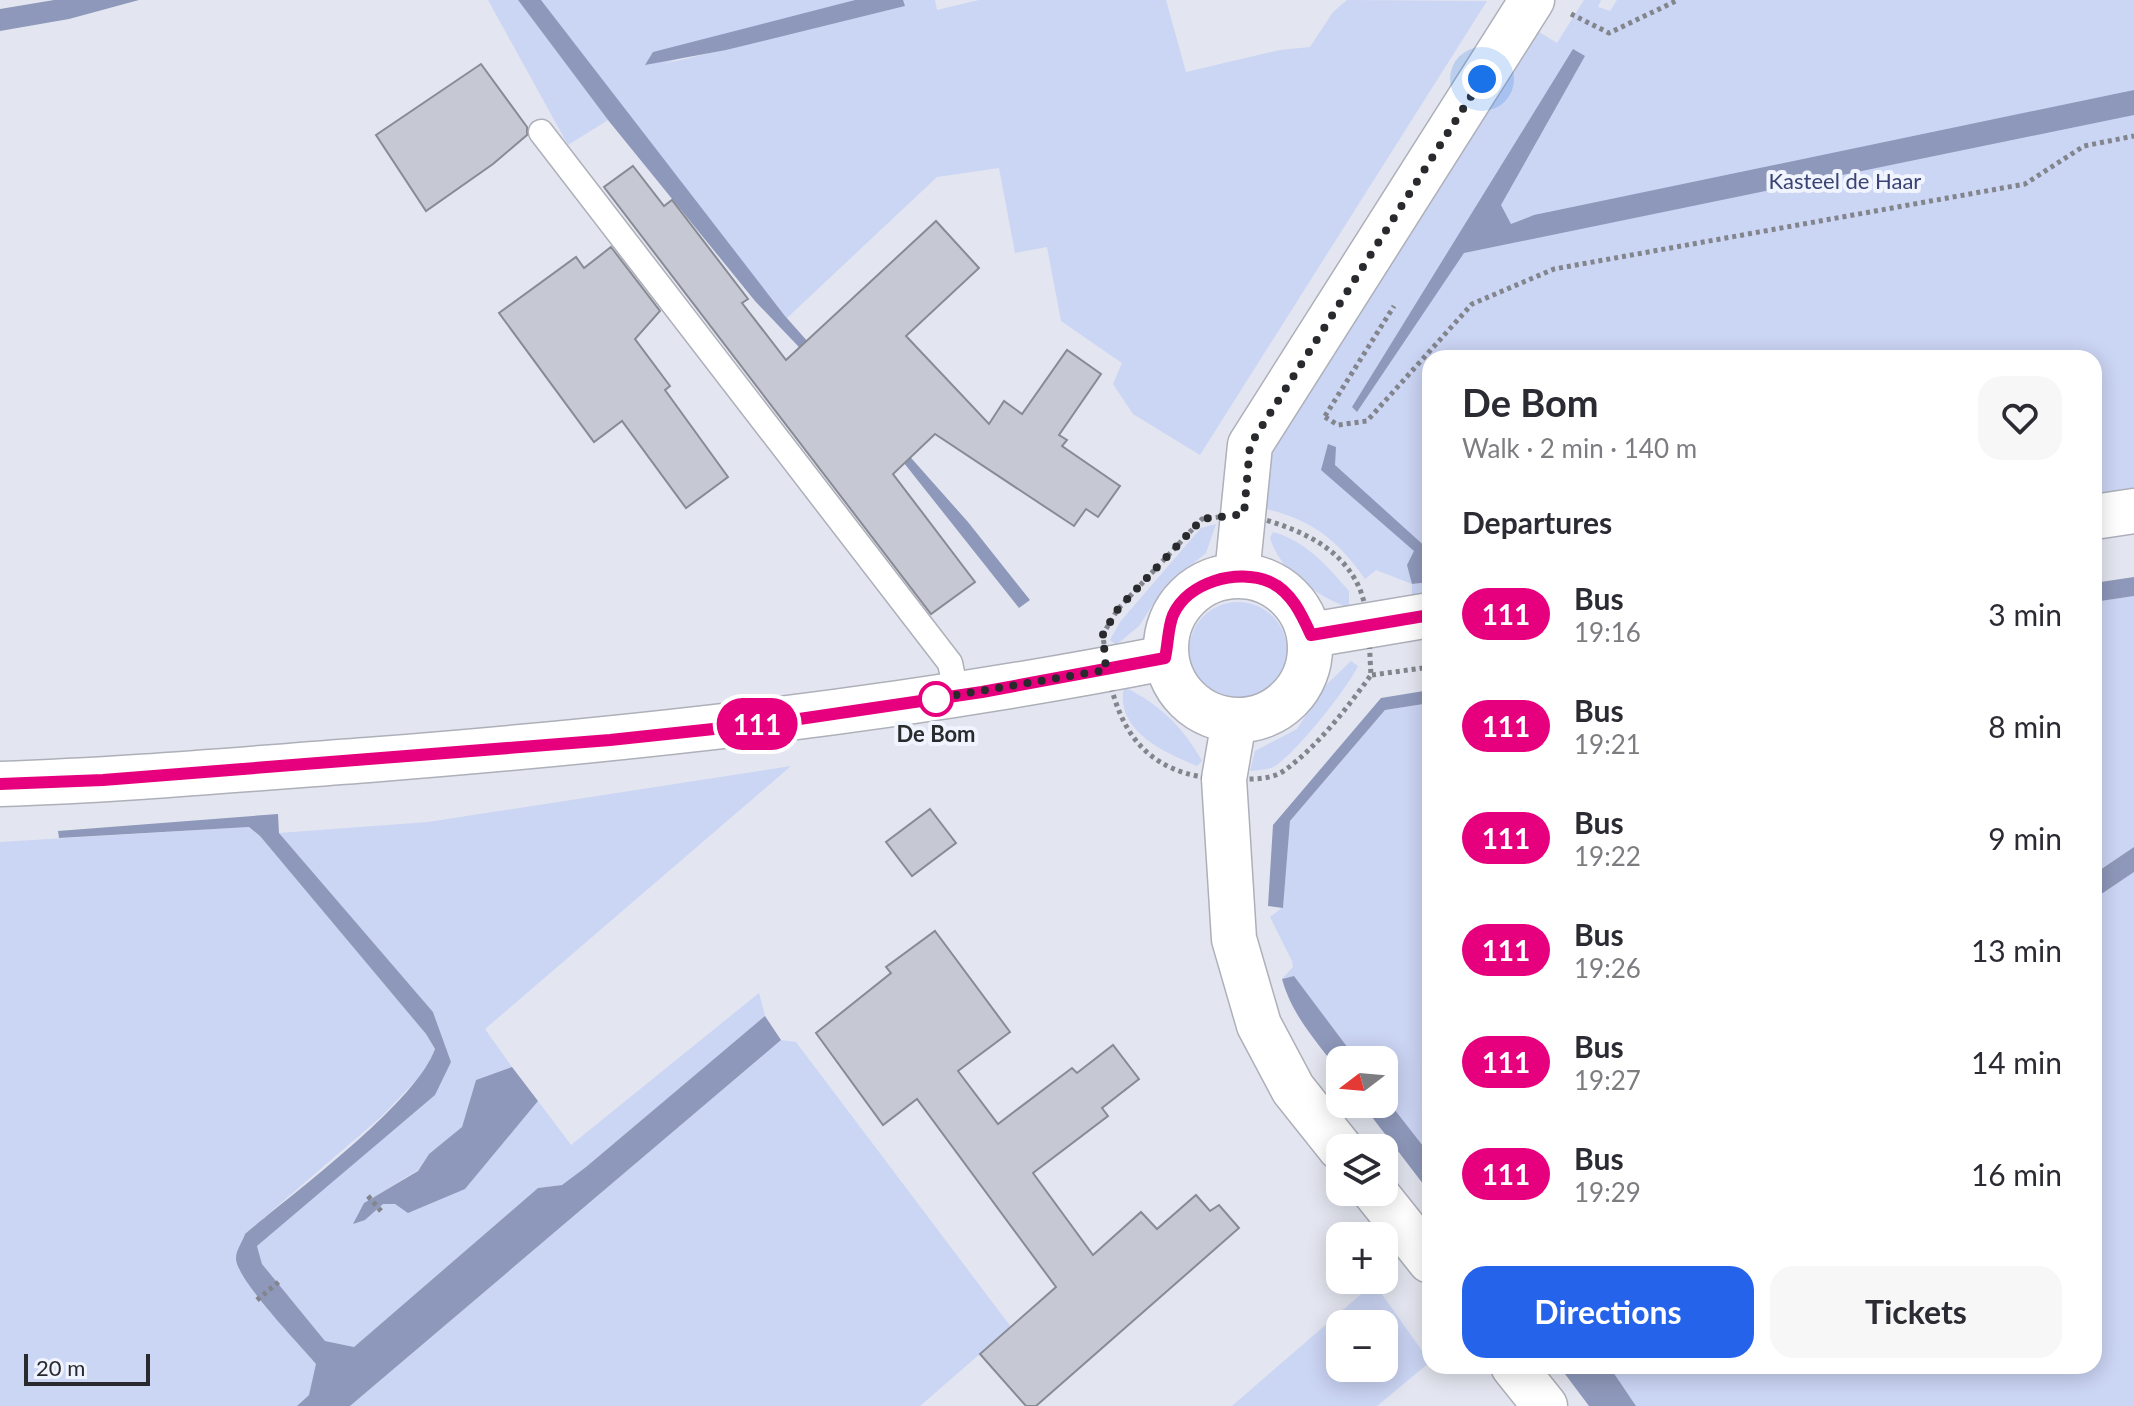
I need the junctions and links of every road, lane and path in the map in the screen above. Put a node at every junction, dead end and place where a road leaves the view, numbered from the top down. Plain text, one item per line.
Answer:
1 (1678, 0) edge
2 (1547, 4) edge
3 (541, 132) dead end
4 (2134, 136) edge
5 (1431, 350) edge
6 (1422, 360) edge
7 (1325, 417) dead end
8 (2134, 511) edge
9 (1244, 514) junction
10 (2102, 516) edge
11 (1237, 575) junction
12 (1422, 616) edge
13 (1311, 635) junction
14 (1165, 658) junction
15 (1422, 668) edge
16 (1106, 670) junction
17 (1371, 675) dead end
18 (957, 696) junction
19 (1234, 721) junction
20 (1224, 779) junction
21 (0, 784) edge
22 (1329, 1134) edge
23 (368, 1196) dead end
24 (1386, 1206) edge
25 (381, 1211) dead end
26 (1422, 1251) edge
27 (281, 1280) dead end
28 (257, 1300) dead end
29 (1519, 1374) edge
30 (1545, 1406) edge

1 - 2 path
2 - 9 street
3 - 18 lane
4 - 5 path
6 - 7 path
8 - 10 street
9 - 11 street
9 - 16 path
11 - 13 street
11 - 14 street
12 - 13 street
13 - 19 street
14 - 16 street
14 - 19 street
15 - 17 path
16 - 18 street
16 - 20 path
18 - 21 street
19 - 20 street
20 - 22 street
23 - 25 path
24 - 26 street
27 - 28 path
29 - 30 street

